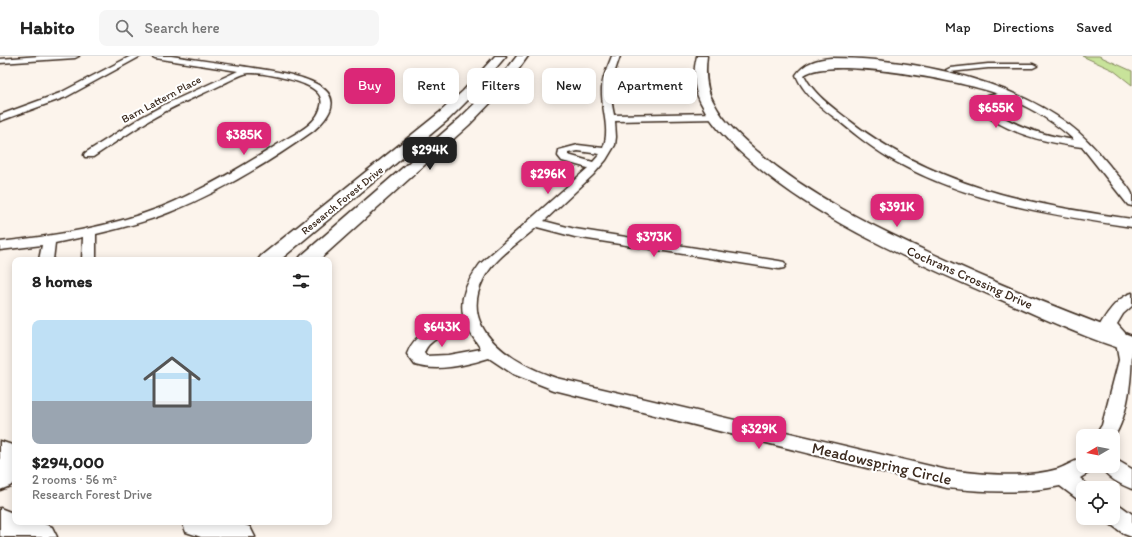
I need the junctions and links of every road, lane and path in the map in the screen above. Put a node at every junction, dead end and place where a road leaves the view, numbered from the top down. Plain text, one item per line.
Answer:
1 (75, 56) edge
2 (137, 56) edge
3 (155, 56) edge
4 (501, 56) edge
5 (523, 56) edge
6 (616, 56) edge
7 (702, 56) edge
8 (837, 57) edge
9 (10, 60) junction
10 (0, 61) edge
11 (0, 66) edge
12 (1033, 66) dead end
13 (247, 70) junction
14 (947, 70) junction
15 (1010, 95) junction
16 (713, 113) junction
17 (610, 114) junction
18 (0, 118) edge
19 (1084, 144) junction
20 (606, 152) junction
21 (88, 155) dead end
22 (595, 166) junction
23 (1132, 202) edge
24 (535, 223) junction
25 (1132, 223) edge
26 (90, 232) junction
27 (49, 240) junction
28 (0, 246) edge
29 (46, 257) edge
30 (89, 257) edge
31 (272, 257) edge
32 (311, 257) edge
33 (780, 265) dead end
34 (1132, 298) edge
35 (472, 321) junction
36 (1129, 342) edge
37 (492, 351) junction
38 (1110, 429) edge
39 (0, 452) edge
40 (12, 456) edge
41 (12, 468) edge
42 (1076, 469) edge
43 (1120, 472) edge
44 (1062, 476) junction
45 (0, 478) edge
46 (1132, 480) edge
47 (1076, 487) edge
48 (1120, 518) edge
49 (6, 524) edge
50 (205, 525) edge
51 (1132, 527) edge
52 (41, 537) edge
53 (239, 537) edge

1 - 9 street
2 - 18 street
3 - 13 street
4 - 31 main road, Research Forest Drive
5 - 32 main road, Research Forest Drive
6 - 17 street
7 - 16 main road, Cochrans Crossing Drive
8 - 14 street
8 - 25 street
9 - 10 street
9 - 11 street
12 - 14 street
13 - 21 street, Barn Lattern Place
13 - 26 street
14 - 15 street
15 - 19 street
15 - 19 street
16 - 17 street
16 - 36 main road, Cochrans Crossing Drive
17 - 20 street
19 - 23 street
20 - 22 street
20 - 22 street
22 - 24 street
24 - 33 street
24 - 35 street
26 - 27 street
26 - 30 street
27 - 28 street
27 - 29 street
34 - 36 street
35 - 37 street, Meadowspring Circle
35 - 37 street
36 - 38 street
37 - 44 street, Meadowspring Circle
39 - 40 main road
41 - 45 main road
42 - 44 street, Meadowspring Circle
43 - 46 street
44 - 47 street
48 - 51 street
49 - 52 main road
50 - 53 main road

